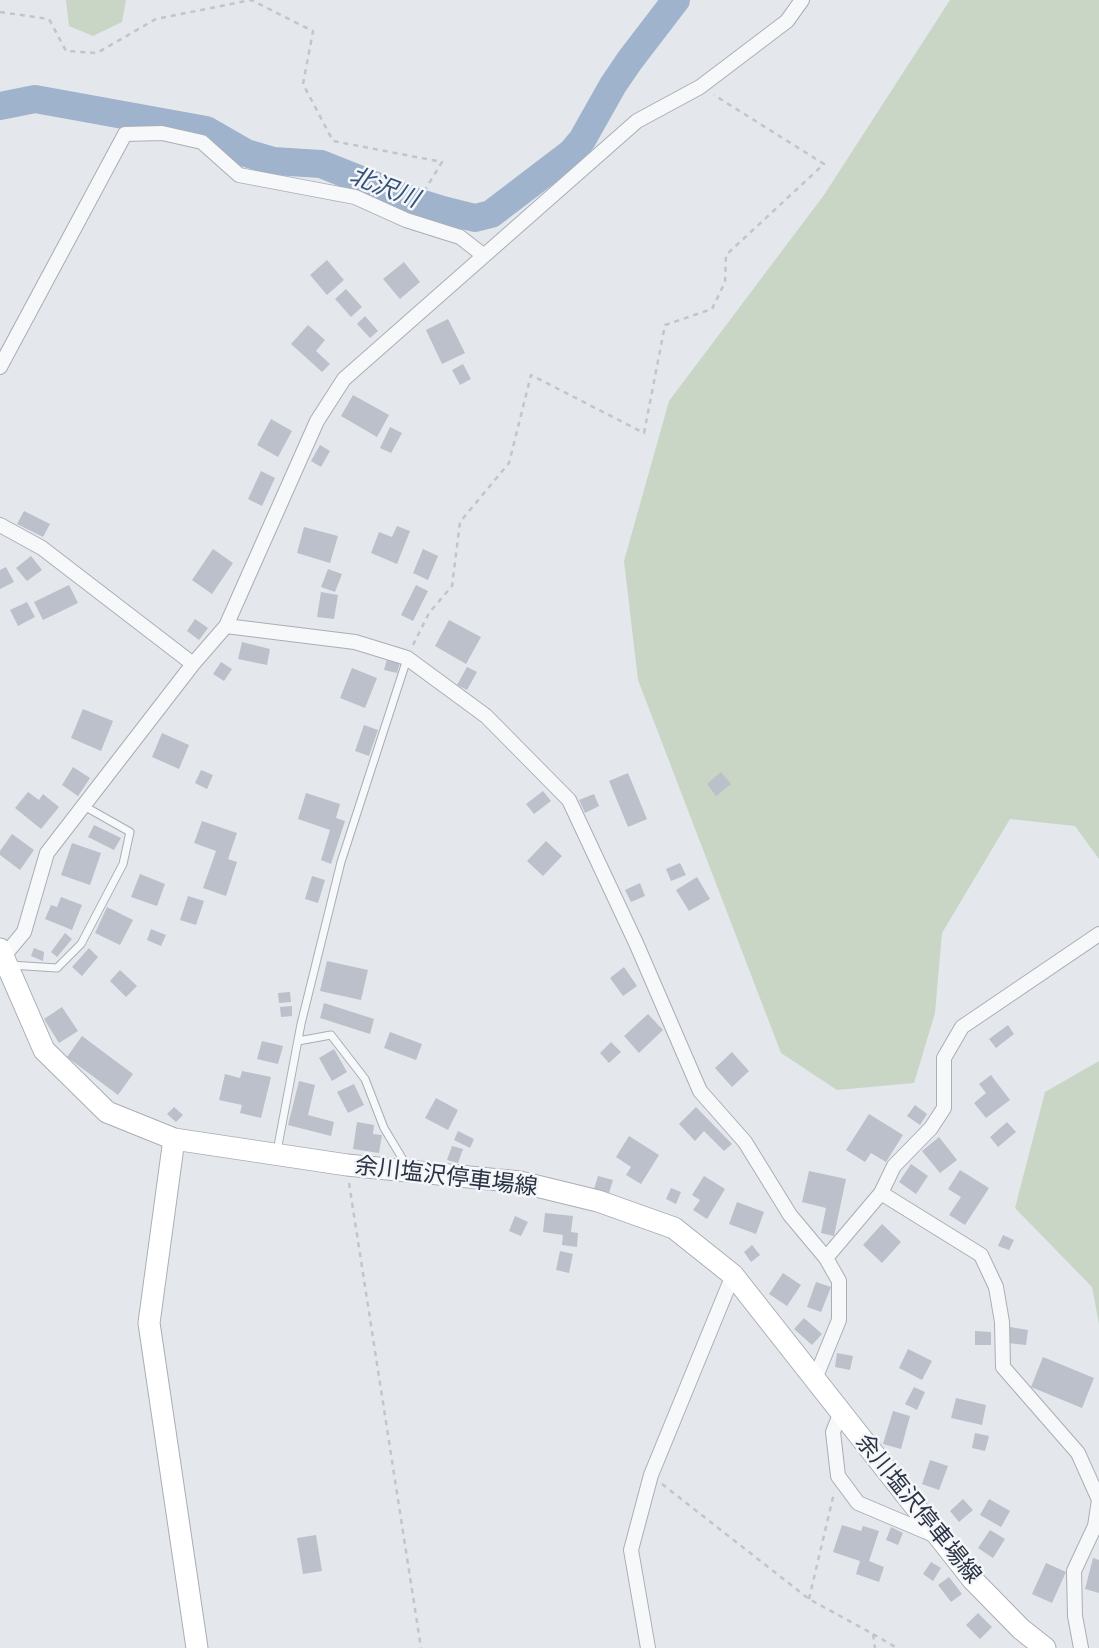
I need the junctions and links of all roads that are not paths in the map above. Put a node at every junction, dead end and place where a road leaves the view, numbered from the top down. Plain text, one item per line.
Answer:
1 (802, 0) edge
2 (483, 255) junction
3 (0, 367) edge
4 (0, 525) edge
5 (226, 626) junction
6 (407, 658) junction
7 (193, 664) junction
8 (83, 806) junction
9 (1099, 934) edge
10 (2, 957) edge
11 (298, 1041) junction
12 (174, 1139) junction
13 (276, 1154) junction
14 (410, 1172) junction
15 (881, 1194) junction
16 (825, 1258) junction
17 (733, 1275) junction
18 (816, 1380) junction
19 (841, 1412) junction
20 (939, 1538) junction
21 (197, 1648) edge
22 (649, 1648) edge
23 (1045, 1648) edge
24 (1081, 1648) edge

1 - 2 street
2 - 3 street
2 - 5 street
4 - 7 street
5 - 6 street
5 - 7 street
6 - 11 lane
6 - 16 street
7 - 8 street
8 - 10 street
8 - 10 lane
9 - 15 street
10 - 12 main road, 余川塩沢停車場線
11 - 13 lane
11 - 14 lane
12 - 13 main road, 余川塩沢停車場線
12 - 21 main road
13 - 14 main road, 余川塩沢停車場線
14 - 17 main road, 余川塩沢停車場線
15 - 16 street
15 - 24 street
16 - 18 street
17 - 18 main road, 余川塩沢停車場線
17 - 22 street
18 - 19 main road, 余川塩沢停車場線
19 - 20 main road, 余川塩沢停車場線
19 - 20 street
20 - 23 main road, 余川塩沢停車場線

